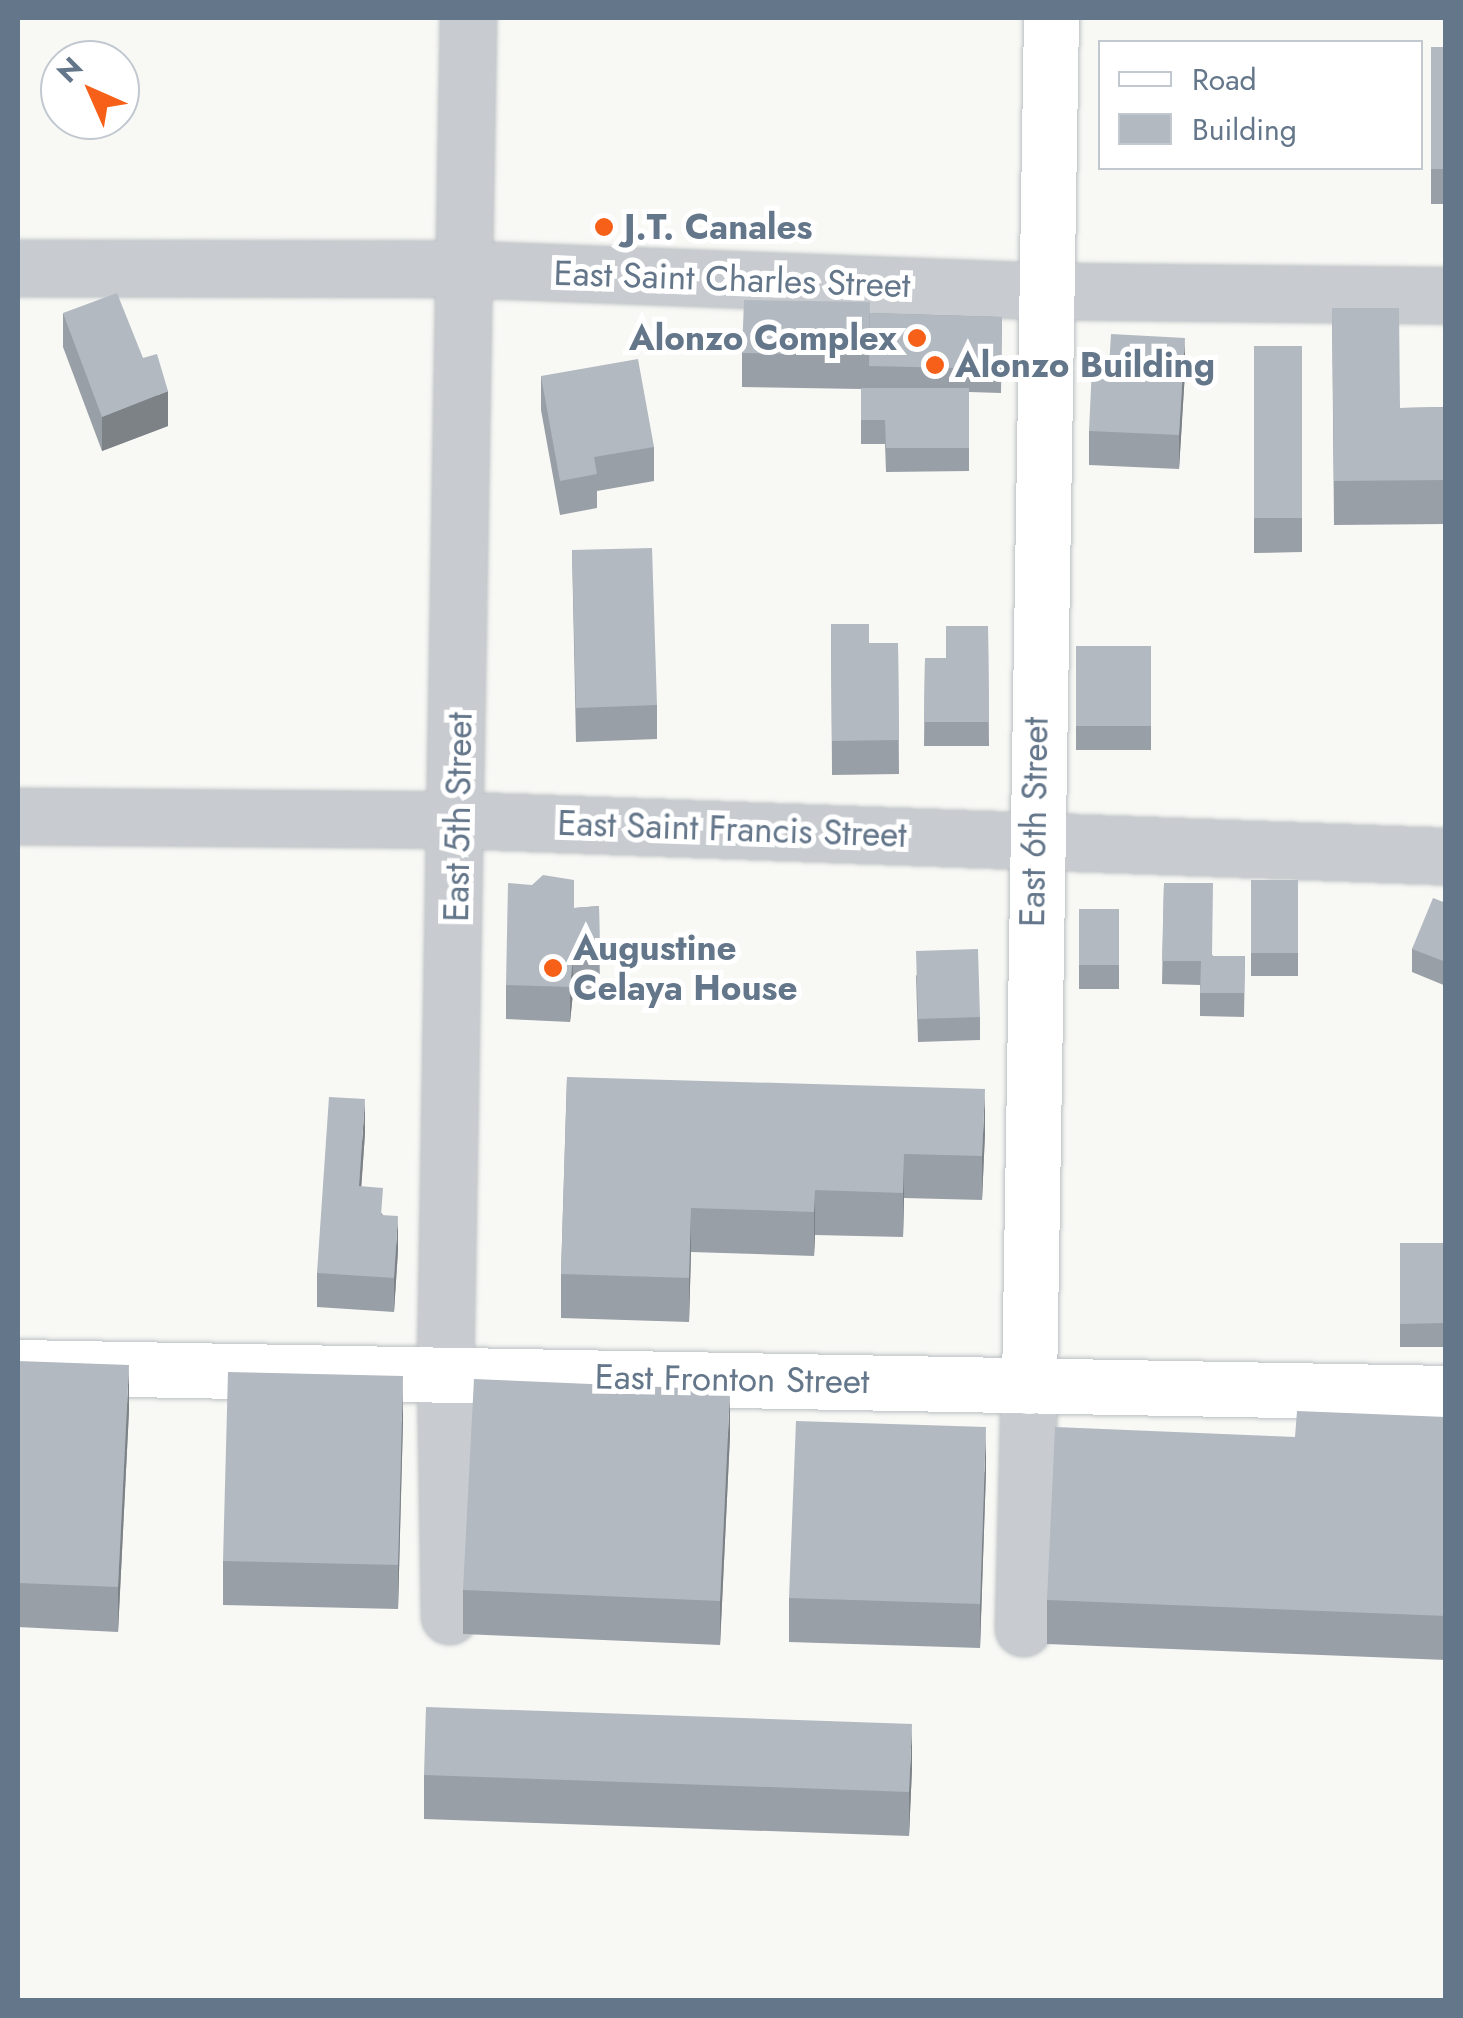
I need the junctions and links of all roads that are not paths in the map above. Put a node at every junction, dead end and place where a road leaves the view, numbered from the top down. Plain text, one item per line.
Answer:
1 (468, 18) edge
2 (1051, 18) edge
3 (18, 268) edge
4 (464, 269) junction
5 (1046, 291) junction
6 (1446, 295) edge
7 (18, 816) edge
8 (459, 820) junction
9 (1034, 838) junction
10 (1446, 856) edge
11 (18, 1367) edge
12 (446, 1372) junction
13 (1029, 1386) junction
14 (1446, 1392) edge
15 (449, 1616) dead end
16 (1023, 1628) dead end

1 - 4 street, East 5th Street
2 - 5 main road, East 6th Street
3 - 4 street, East Saint Charles Street
4 - 5 street, East Saint Charles Street
4 - 8 street, East 5th Street
5 - 6 street, East Saint Charles Street
5 - 9 main road, East 6th Street
7 - 8 street, East Saint Francis Street
8 - 9 street, East Saint Francis Street
8 - 12 street, East 5th Street
9 - 10 street, East Saint Francis Street
9 - 13 main road, East 6th Street
11 - 12 main road, East Fronton Street
12 - 13 main road, East Fronton Street
12 - 15 street, East 5th Street
13 - 14 main road, East Fronton Street
13 - 16 street, East 6th Street

